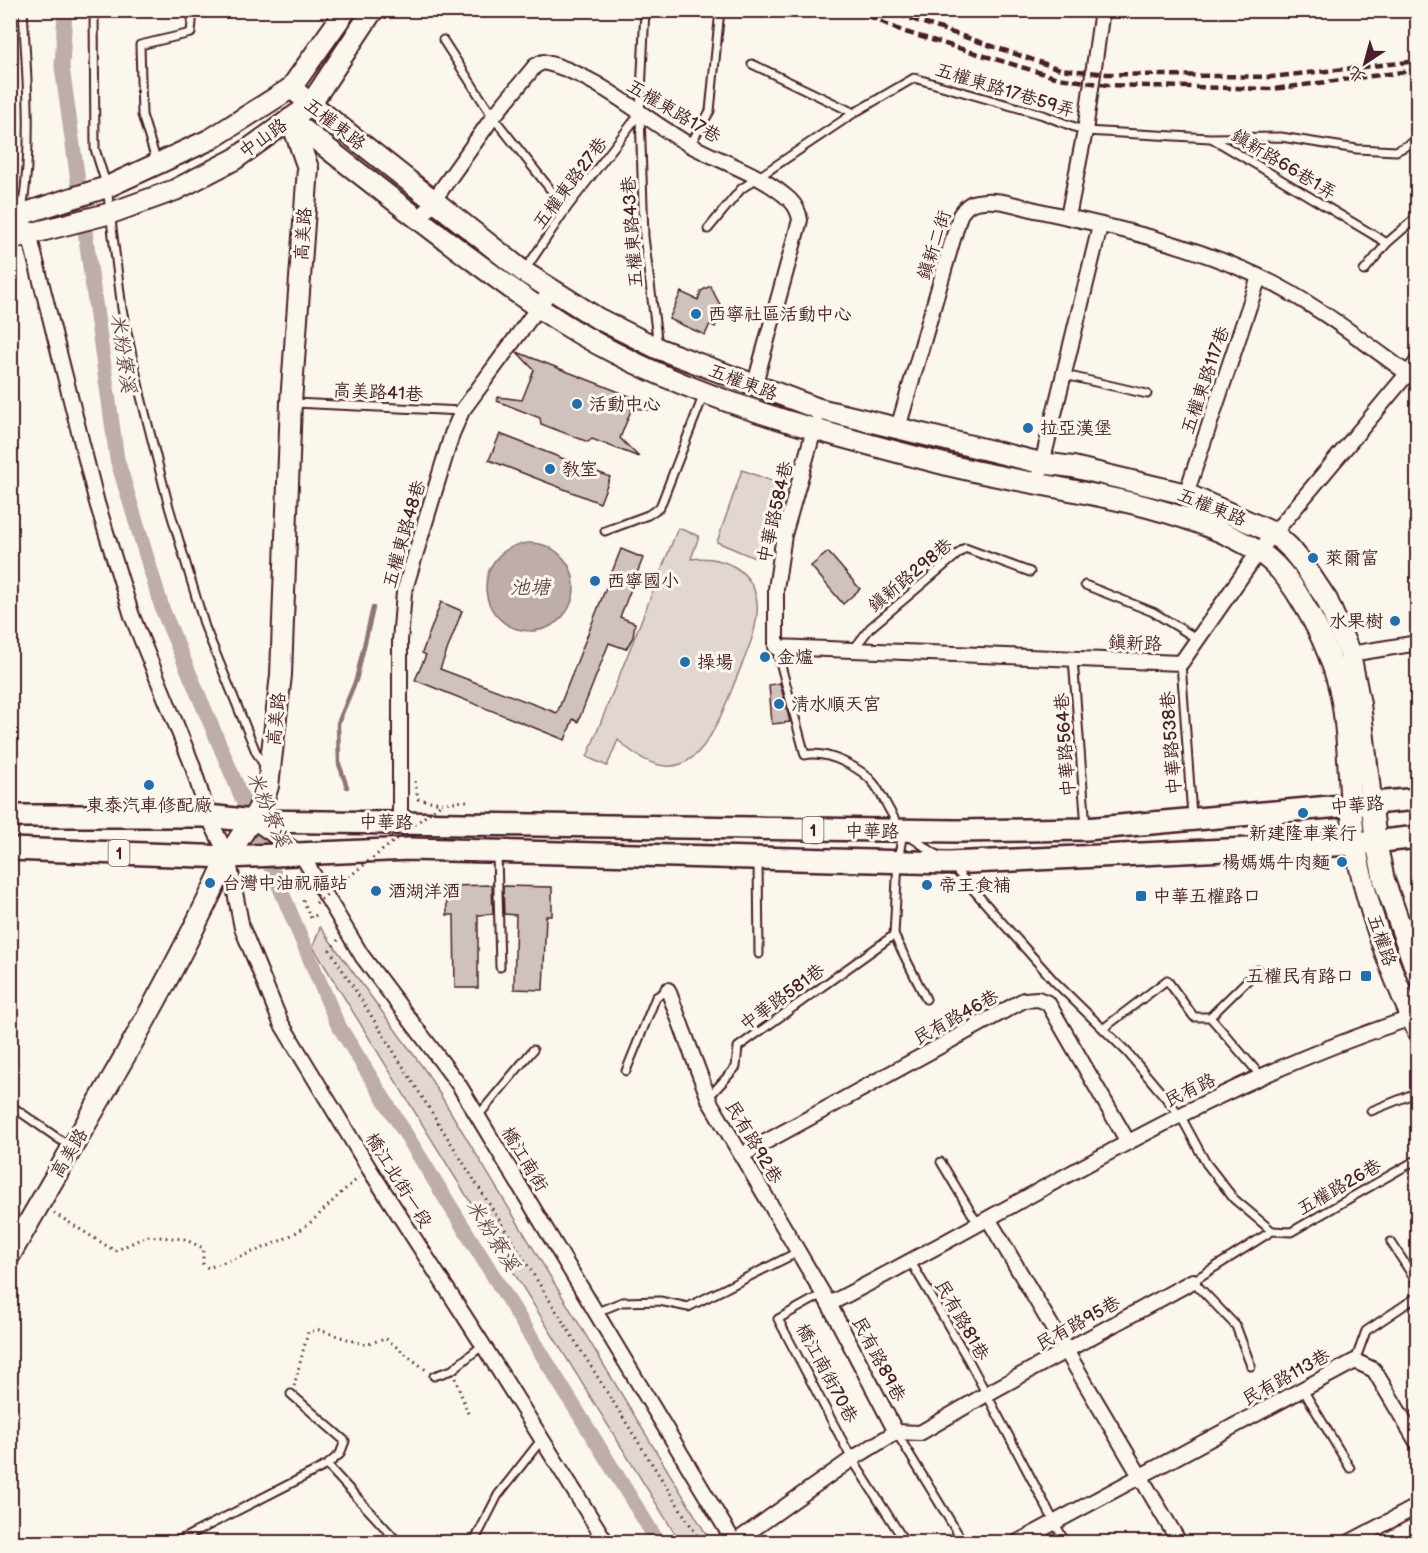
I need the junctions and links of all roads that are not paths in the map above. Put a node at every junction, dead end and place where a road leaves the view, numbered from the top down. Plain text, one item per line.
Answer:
1 (23, 10) edge
2 (94, 10) edge
3 (193, 10) edge
4 (346, 10) edge
5 (373, 10) edge
6 (645, 10) edge
7 (720, 10) edge
8 (1102, 10) edge
9 (443, 40) dead end
10 (752, 64) dead end
11 (291, 88) junction
12 (310, 105) junction
13 (640, 113) junction
14 (854, 113) junction
15 (493, 117) junction
16 (290, 119) junction
17 (1085, 131) junction
18 (1210, 138) junction
19 (1418, 140) edge
20 (690, 145) junction
21 (157, 166) junction
22 (760, 179) junction
23 (107, 187) junction
24 (10, 195) edge
25 (432, 201) junction
26 (566, 209) junction
27 (111, 213) junction
28 (16, 216) edge
29 (1418, 216) edge
30 (1068, 217) junction
31 (419, 221) junction
32 (1100, 226) junction
33 (708, 229) dead end
34 (20, 236) edge
35 (1387, 243) junction
36 (1364, 271) dead end
37 (524, 272) junction
38 (1259, 277) junction
39 (551, 290) junction
40 (538, 308) junction
41 (659, 349) junction
42 (1418, 361) edge
43 (1406, 372) junction
44 (1065, 375) junction
45 (1418, 381) edge
46 (754, 387) junction
47 (704, 394) junction
48 (1147, 394) dead end
49 (291, 402) junction
50 (819, 409) junction
51 (462, 411) junction
52 (815, 428) junction
53 (898, 428) junction
54 (1041, 463) junction
55 (1037, 484) junction
56 (1186, 494) junction
57 (605, 531) dead end
58 (1274, 533) junction
59 (1258, 551) junction
60 (1030, 572) dead end
61 (1085, 585) dead end
62 (1196, 638) junction
63 (1418, 643) edge
64 (776, 647) junction
65 (853, 650) junction
66 (1350, 654) junction
67 (1073, 659) junction
68 (1181, 663) junction
69 (269, 774) junction
70 (1418, 800) edge
71 (1372, 804) junction
72 (1350, 805) junction
73 (10, 816) edge
74 (208, 816) junction
75 (253, 821) junction
76 (1192, 821) junction
77 (400, 822) junction
78 (1086, 829) junction
79 (903, 832) junction
80 (1418, 837) edge
81 (1366, 843) junction
82 (10, 849) edge
83 (497, 852) junction
84 (301, 854) junction
85 (230, 856) junction
86 (758, 859) junction
87 (898, 861) junction
88 (949, 863) junction
89 (894, 935) junction
90 (759, 954) dead end
91 (500, 967) dead end
92 (1258, 970) dead end
93 (1418, 976) edge
94 (668, 990) joint
95 (926, 999) dead end
96 (1210, 1017) junction
97 (1415, 1022) edge
98 (1104, 1028) junction
99 (533, 1050) dead end
100 (626, 1071) dead end
101 (1261, 1076) junction
102 (1418, 1092) edge
103 (708, 1098) junction
104 (10, 1105) edge
105 (1371, 1111) dead end
106 (1180, 1115) junction
107 (478, 1116) junction
108 (1128, 1142) junction
109 (74, 1149) junction
110 (742, 1155) junction
111 (1418, 1160) edge
112 (941, 1162) dead end
113 (983, 1222) junction
114 (1272, 1231) junction
115 (1391, 1242) dead end
116 (798, 1252) junction
117 (10, 1255) edge
118 (911, 1262) junction
119 (1193, 1281) junction
120 (1418, 1284) edge
121 (1418, 1296) edge
122 (826, 1299) junction
123 (597, 1312) junction
124 (483, 1345) junction
125 (1065, 1350) junction
126 (1355, 1361) junction
127 (1251, 1366) dead end
128 (435, 1376) road end
129 (1302, 1388) junction
130 (291, 1394) road end
131 (985, 1395) junction
132 (896, 1432) junction
133 (542, 1439) junction
134 (1418, 1444) edge
135 (852, 1459) junction
136 (327, 1465) junction
137 (1350, 1468) dead end
138 (1140, 1476) junction
139 (1418, 1506) edge
140 (1054, 1523) junction
141 (476, 1538) dead end
142 (176, 1542) edge
143 (398, 1542) edge
144 (606, 1542) edge
145 (735, 1542) edge
146 (905, 1542) edge
147 (963, 1542) edge
148 (1018, 1542) edge
149 (1065, 1542) edge
150 (1179, 1542) edge
151 (1350, 1542) edge

1 - 28 lane
2 - 23 lane
3 - 21 lane
4 - 11 street, 中山路
5 - 12 street, 中山路
6 - 13 lane, 五權東路43巷
7 - 20 lane
8 - 17 street
9 - 15 lane
10 - 14 lane
11 - 12 street, 五權東路
11 - 16 street, 五權東路
11 - 21 street, 中山路
12 - 16 street, 中山路
12 - 25 street, 五權東路
13 - 15 street, 五權東路17巷
13 - 20 street, 五權東路17巷
13 - 26 lane, 五權東路27巷
13 - 41 lane, 五權東路43巷
14 - 17 lane, 五權東路17巷59弄
14 - 22 lane, 五權東路17巷59弄
15 - 25 street, 五權東路17巷
15 - 26 lane
16 - 27 street, 中山路
16 - 31 street, 五權東路
16 - 49 street, 高美路
17 - 18 lane, 鎮新路66巷1弄
17 - 30 street
18 - 19 lane
18 - 35 lane, 鎮新路66巷1弄
20 - 22 street, 五權東路17巷
21 - 23 street, 中山路
22 - 33 lane, 五權東路17巷59弄
22 - 46 street, 五權東路17巷
23 - 27 lane
23 - 28 street, 中山路
24 - 28 street
25 - 31 street, 五權東路17巷
25 - 37 street, 五權東路
26 - 37 lane, 五權東路27巷
27 - 34 street, 中山路
27 - 69 lane
28 - 34 street, 橋江北街一段
29 - 35 lane
30 - 32 street, 鎮新二街
30 - 53 street, 鎮新二街
31 - 40 street, 五權東路
32 - 38 street, 鎮新二街
32 - 44 street
34 - 74 street, 橋江北街一段
35 - 36 lane
37 - 39 street, 五權東路
38 - 43 street, 鎮新二街
38 - 56 street, 五權東路117巷
39 - 40 street, 五權東路48巷
39 - 41 street, 五權東路
40 - 47 street, 五權東路
40 - 51 street, 五權東路48巷
41 - 46 street, 五權東路
42 - 43 street, 鎮新路
43 - 45 street, 鎮新二街
43 - 58 street, 鎮新路
44 - 48 lane
44 - 54 street
46 - 50 street, 五權東路
47 - 52 street, 五權東路
47 - 57 lane
49 - 51 lane, 高美路41巷
49 - 69 street, 高美路
50 - 52 street, 中華路584巷
50 - 53 street, 五權東路
51 - 77 street, 五權東路48巷
52 - 55 street, 五權東路
52 - 64 street, 中華路584巷
53 - 54 street, 五權東路
54 - 55 street
54 - 56 street, 五權東路
55 - 59 street, 五權東路
56 - 58 street, 五權東路
58 - 59 street, 鎮新路
58 - 66 street, 五權東路
59 - 62 street, 鎮新路
59 - 72 street, 五權東路
60 - 65 lane, 鎮新路298巷
61 - 62 lane
62 - 68 street, 鎮新路
63 - 66 street
64 - 65 street, 鎮新路
64 - 79 lane, 中華路584巷
65 - 67 street, 鎮新路
66 - 71 street, 五權東路
67 - 68 street, 鎮新路
67 - 78 lane, 中華路564巷
68 - 76 lane, 中華路538巷
69 - 75 street, 高美路
70 - 71 main road, 中華路 / 1
71 - 72 main road, 中華路 / 1
71 - 81 street, 五權東路
72 - 76 main road, 中華路 / 1
72 - 81 street, 五權東路
73 - 74 main road, 1
74 - 75 main road, 1
74 - 85 street, 橋江北街一段
75 - 77 main road, 中華路 / 1
75 - 84 street, 橋江南街
75 - 85 street, 高美路
76 - 78 main road, 中華路 / 1
77 - 79 main road, 中華路 / 1
78 - 79 main road, 中華路 / 1
79 - 87 lane
79 - 88 lane, 中華路584巷
80 - 81 main road, 中華路 / 1
81 - 88 main road, 中華路 / 1
81 - 93 street, 五權路
81 - 97 street, 五權路
82 - 85 main road, 1
83 - 84 main road, 中華路 / 1
83 - 86 main road, 中華路 / 1
83 - 91 lane
84 - 85 main road, 1
84 - 107 street, 橋江南街
85 - 109 street, 高美路
85 - 124 street, 橋江北街一段
86 - 87 main road, 中華路 / 1
86 - 90 lane
87 - 88 main road, 中華路 / 1
87 - 89 lane
88 - 98 lane
89 - 95 lane
89 - 103 lane, 中華路581巷
92 - 96 lane
94 - 100 lane
94 - 103 street, 民有路92巷
96 - 98 lane
96 - 101 lane
97 - 101 street, 民有路
98 - 106 lane
99 - 107 lane
101 - 106 street, 民有路
102 - 105 lane
103 - 110 street, 民有路92巷
104 - 109 lane
106 - 108 street, 民有路
106 - 114 lane
107 - 123 street, 橋江南街
108 - 110 street, 民有路46巷
108 - 113 street, 民有路
109 - 117 street, 高美路
110 - 116 street, 民有路92巷
111 - 114 lane, 五權路26巷
112 - 113 lane
113 - 118 street, 民有路
113 - 125 street
114 - 119 lane, 民有路95巷
115 - 120 lane
116 - 122 street, 民有路92巷
116 - 123 lane
118 - 122 street, 民有路
118 - 131 lane, 民有路81巷
119 - 125 street, 民有路95巷
119 - 127 lane
121 - 126 lane
122 - 132 street, 民有路89巷
122 - 135 lane, 橋江南街70巷
123 - 145 street, 橋江南街
124 - 128 lane
124 - 133 street, 橋江北街一段
125 - 131 street, 民有路95巷
125 - 138 street
126 - 129 street, 民有路113巷
126 - 134 street, 民有路113巷
129 - 137 lane
129 - 138 street, 民有路113巷
130 - 136 lane
131 - 132 street, 民有路95巷
131 - 140 lane, 民有路81巷
132 - 135 street
132 - 147 lane
133 - 141 lane
133 - 144 street, 橋江北街一段
135 - 145 street
135 - 146 lane, 橋江南街70巷
136 - 142 lane
136 - 143 lane
138 - 140 street, 民有路113巷
138 - 150 street
139 - 151 street
140 - 148 street, 民有路113巷
140 - 149 lane, 民有路81巷

